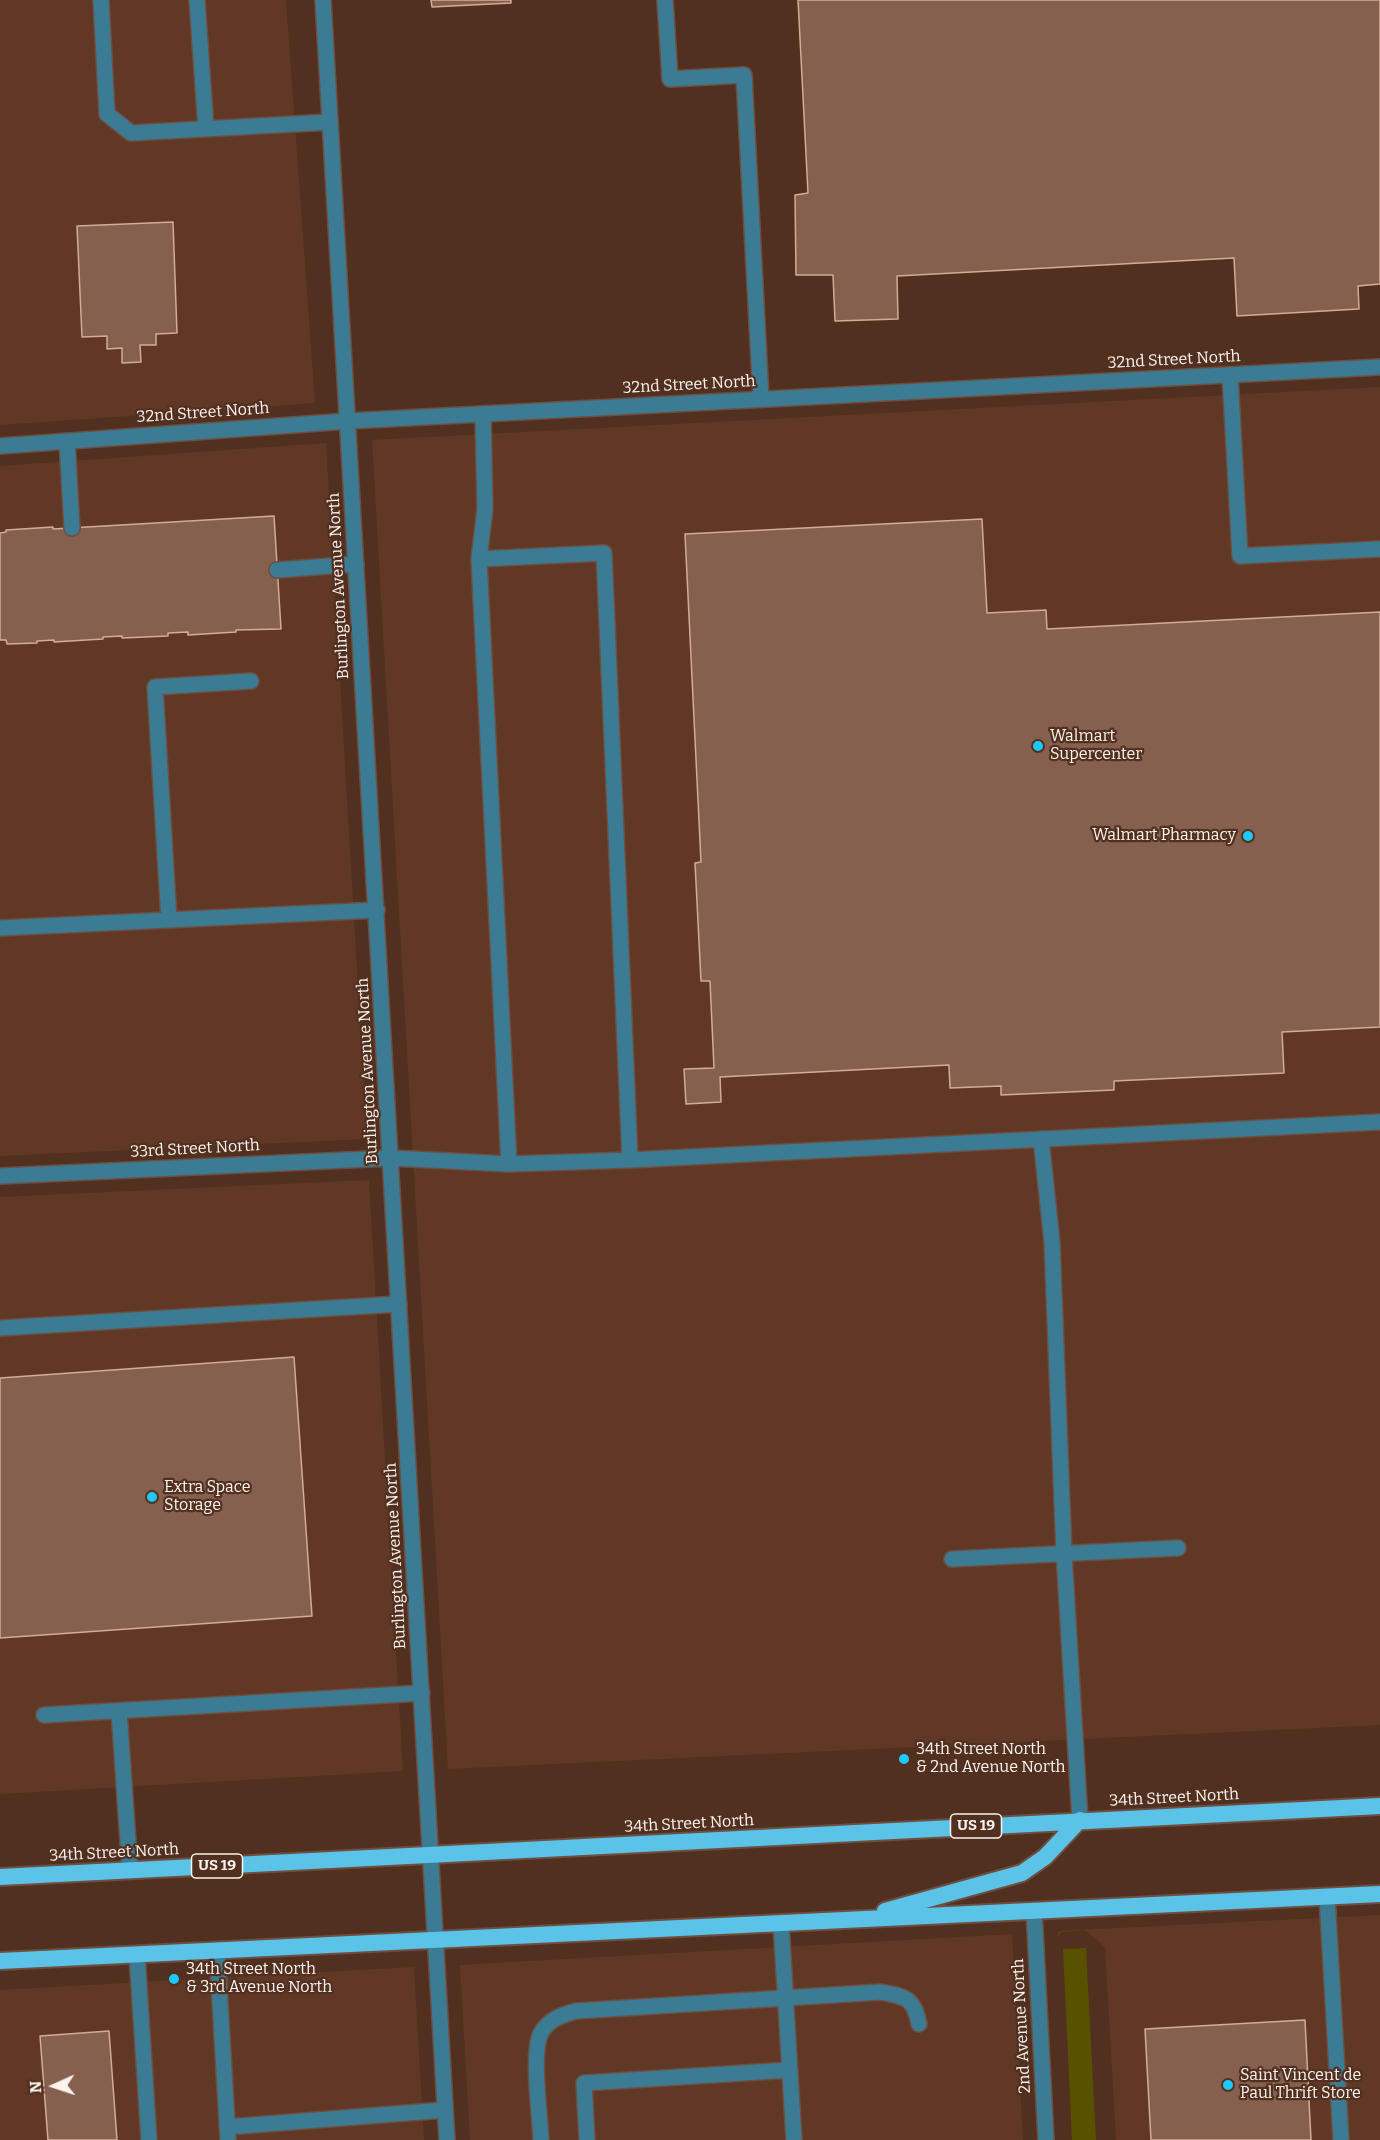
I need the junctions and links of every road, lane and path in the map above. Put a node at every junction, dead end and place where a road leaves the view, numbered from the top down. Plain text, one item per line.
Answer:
1 (101, 0) edge
2 (197, 0) edge
3 (323, 0) edge
4 (665, 0) edge
5 (330, 122) junction
6 (206, 129) junction
7 (1380, 367) edge
8 (1230, 375) junction
9 (762, 399) junction
10 (483, 414) junction
11 (348, 421) junction
12 (0, 434) edge
13 (67, 441) junction
14 (0, 446) edge
15 (72, 528) dead end
16 (1380, 549) edge
17 (479, 559) junction
18 (356, 564) junction
19 (277, 570) dead end
20 (251, 681) dead end
21 (376, 910) junction
22 (169, 920) junction
23 (0, 928) edge
24 (1380, 1122) edge
25 (1041, 1139) junction
26 (391, 1158) junction
27 (630, 1160) junction
28 (509, 1164) junction
29 (0, 1176) edge
30 (399, 1304) junction
31 (0, 1328) edge
32 (1178, 1548) dead end
33 (1065, 1554) junction
34 (952, 1559) dead end
35 (422, 1693) junction
36 (119, 1711) junction
37 (44, 1715) dead end
38 (1380, 1806) edge
39 (1080, 1820) junction
40 (431, 1856) junction
41 (130, 1871) junction
42 (0, 1877) edge
43 (1380, 1894) edge
44 (1328, 1896) junction
45 (1034, 1910) junction
46 (855, 1919) junction
47 (781, 1923) junction
48 (435, 1940) junction
49 (217, 1950) junction
50 (137, 1954) junction
51 (0, 1961) edge
52 (785, 1997) junction
53 (919, 2024) dead end
54 (790, 2070) junction
55 (445, 2110) junction
56 (228, 2134) edge
57 (149, 2140) edge
58 (447, 2140) edge
59 (541, 2140) edge
60 (587, 2140) edge
61 (794, 2140) edge
62 (1046, 2140) edge
63 (1341, 2140) edge

1 - 6 street
2 - 6 street
3 - 5 street, Burlington Avenue North
4 - 9 street
5 - 6 street
5 - 11 street, Burlington Avenue North
7 - 8 street, 32nd Street North
8 - 9 street, 32nd Street North
8 - 16 street
9 - 10 street, 32nd Street North
10 - 11 street, 32nd Street North
10 - 17 street
11 - 13 street, 32nd Street North
11 - 18 street, Burlington Avenue North
12 - 14 street
13 - 14 street, 32nd Street North
13 - 15 street
17 - 27 street
17 - 28 street
18 - 19 street
18 - 21 street, Burlington Avenue North
20 - 22 street
21 - 22 street
21 - 26 street, Burlington Avenue North
22 - 23 street
24 - 25 street, 33rd Street North
25 - 27 street, 33rd Street North
25 - 33 street
26 - 28 street, 33rd Street North
26 - 29 street, 33rd Street North
26 - 30 street, Burlington Avenue North
27 - 28 street, 33rd Street North
30 - 31 street
30 - 35 street, Burlington Avenue North
32 - 33 street
33 - 34 street
33 - 39 street
35 - 36 street
35 - 40 street, Burlington Avenue North
36 - 37 street
36 - 41 street
38 - 39 highway, 34th Street North / US 19
39 - 40 highway, 34th Street North / US 19
39 - 46 highway
40 - 41 highway, 34th Street North / US 19
40 - 48 street, Burlington Avenue North
41 - 42 highway, 34th Street North / US 19
43 - 44 highway
44 - 45 highway
44 - 63 street
45 - 46 highway
45 - 62 street, 2nd Avenue North
46 - 47 highway
47 - 48 highway
47 - 52 street
48 - 49 highway
48 - 55 street, Burlington Avenue North
49 - 50 highway
49 - 56 street
50 - 51 highway
50 - 57 street
52 - 53 street
52 - 54 street
52 - 59 street
54 - 60 street
54 - 61 street
55 - 56 street
55 - 58 street, Burlington Avenue North

